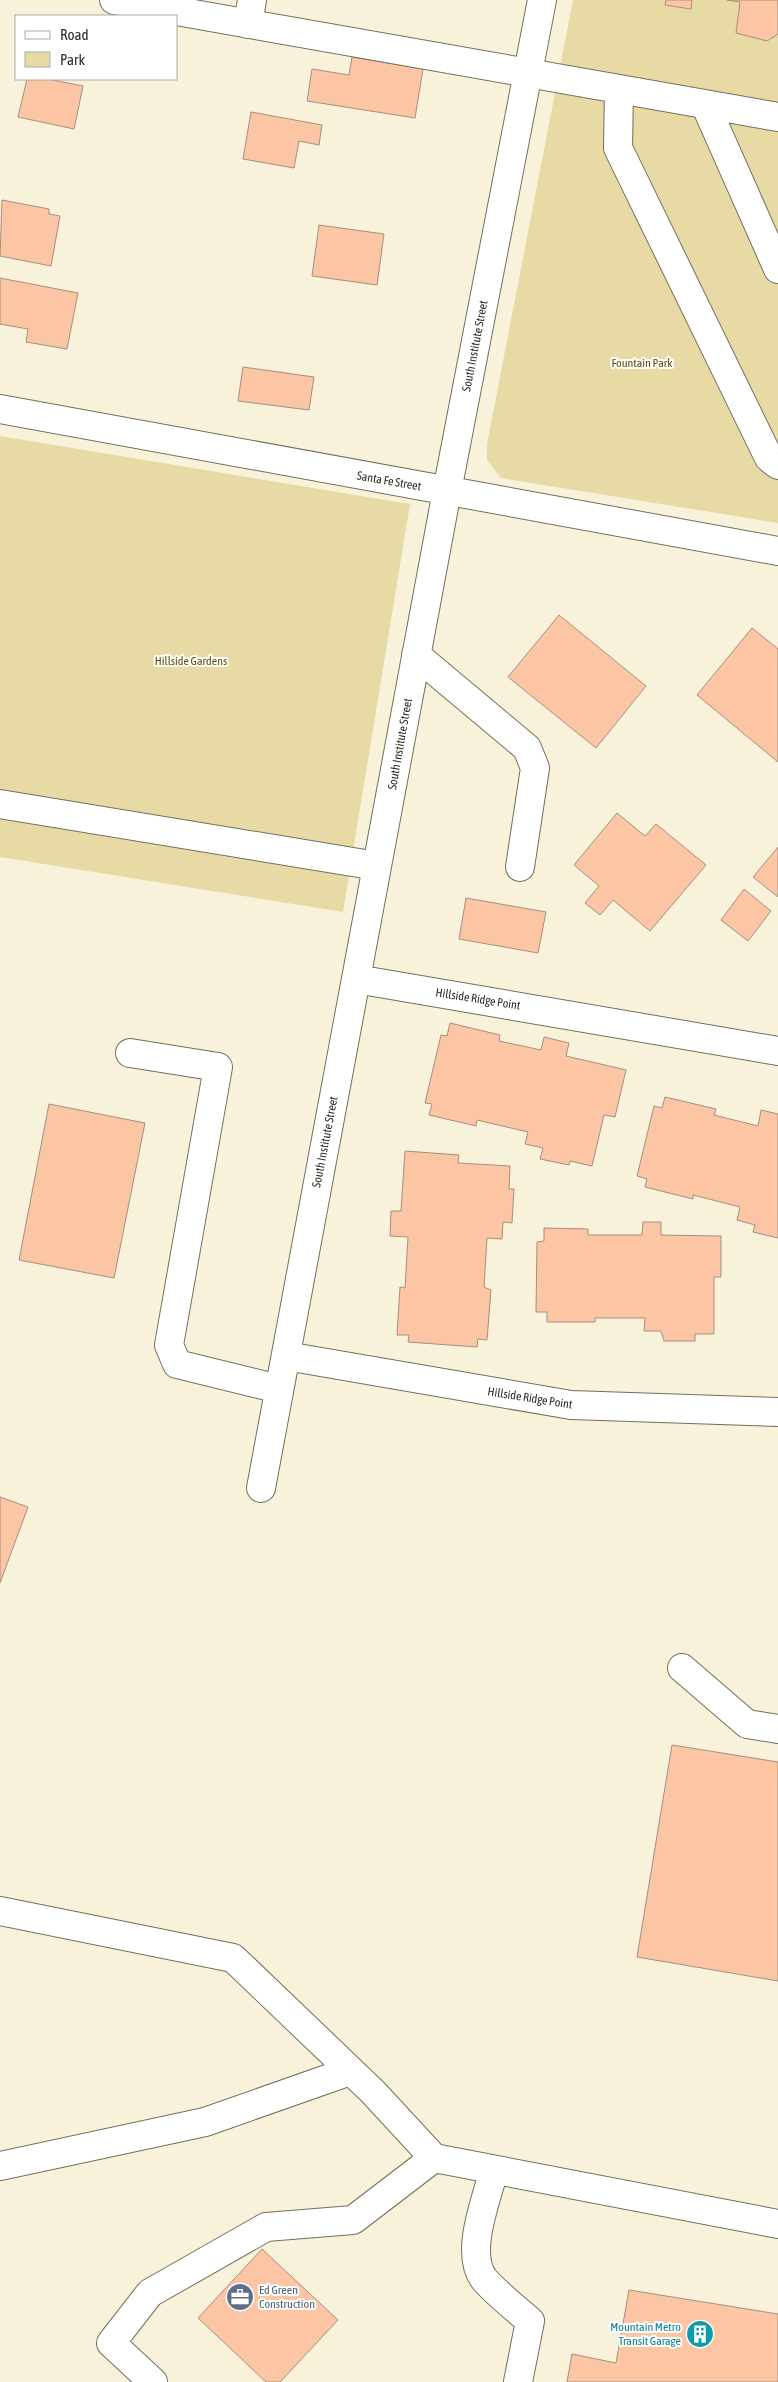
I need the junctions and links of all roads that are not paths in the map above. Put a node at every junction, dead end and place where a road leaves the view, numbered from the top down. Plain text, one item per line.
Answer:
1 (114, 0) edge
2 (542, 0) edge
3 (250, 12) edge
4 (528, 73) junction
5 (619, 89) junction
6 (705, 104) junction
7 (778, 117) edge
8 (778, 269) edge
9 (0, 409) edge
10 (778, 466) edge
11 (447, 491) junction
12 (778, 551) edge
13 (416, 655) junction
14 (0, 804) edge
15 (377, 866) junction
16 (520, 868) dead end
17 (356, 978) junction
18 (778, 1051) edge
19 (130, 1053) dead end
20 (286, 1356) junction
21 (279, 1389) junction
22 (778, 1412) edge
23 (261, 1488) dead end
24 (682, 1668) dead end
25 (778, 1729) edge
26 (0, 1911) edge
27 (350, 2070) junction
28 (434, 2158) junction
29 (0, 2166) edge
30 (494, 2170) junction
31 (778, 2224) edge
32 (154, 2382) edge
33 (518, 2382) edge

1 - 3 street
2 - 4 street, South Institute Street
3 - 4 street
4 - 5 street
4 - 11 street, South Institute Street
5 - 6 street
5 - 10 street
6 - 7 street
6 - 8 street
9 - 11 street, Santa Fe Street
11 - 12 street, Santa Fe Street
11 - 13 street, South Institute Street
13 - 15 street, South Institute Street
13 - 16 street
14 - 15 street
15 - 17 street, South Institute Street
17 - 18 street, Hillside Ridge Point
17 - 20 street, South Institute Street
19 - 21 street
20 - 21 street, South Institute Street
20 - 22 street, Hillside Ridge Point
21 - 23 street, South Institute Street
24 - 25 street
26 - 27 street
27 - 28 street
27 - 29 street
28 - 30 street
28 - 32 street
30 - 31 street
30 - 33 street

